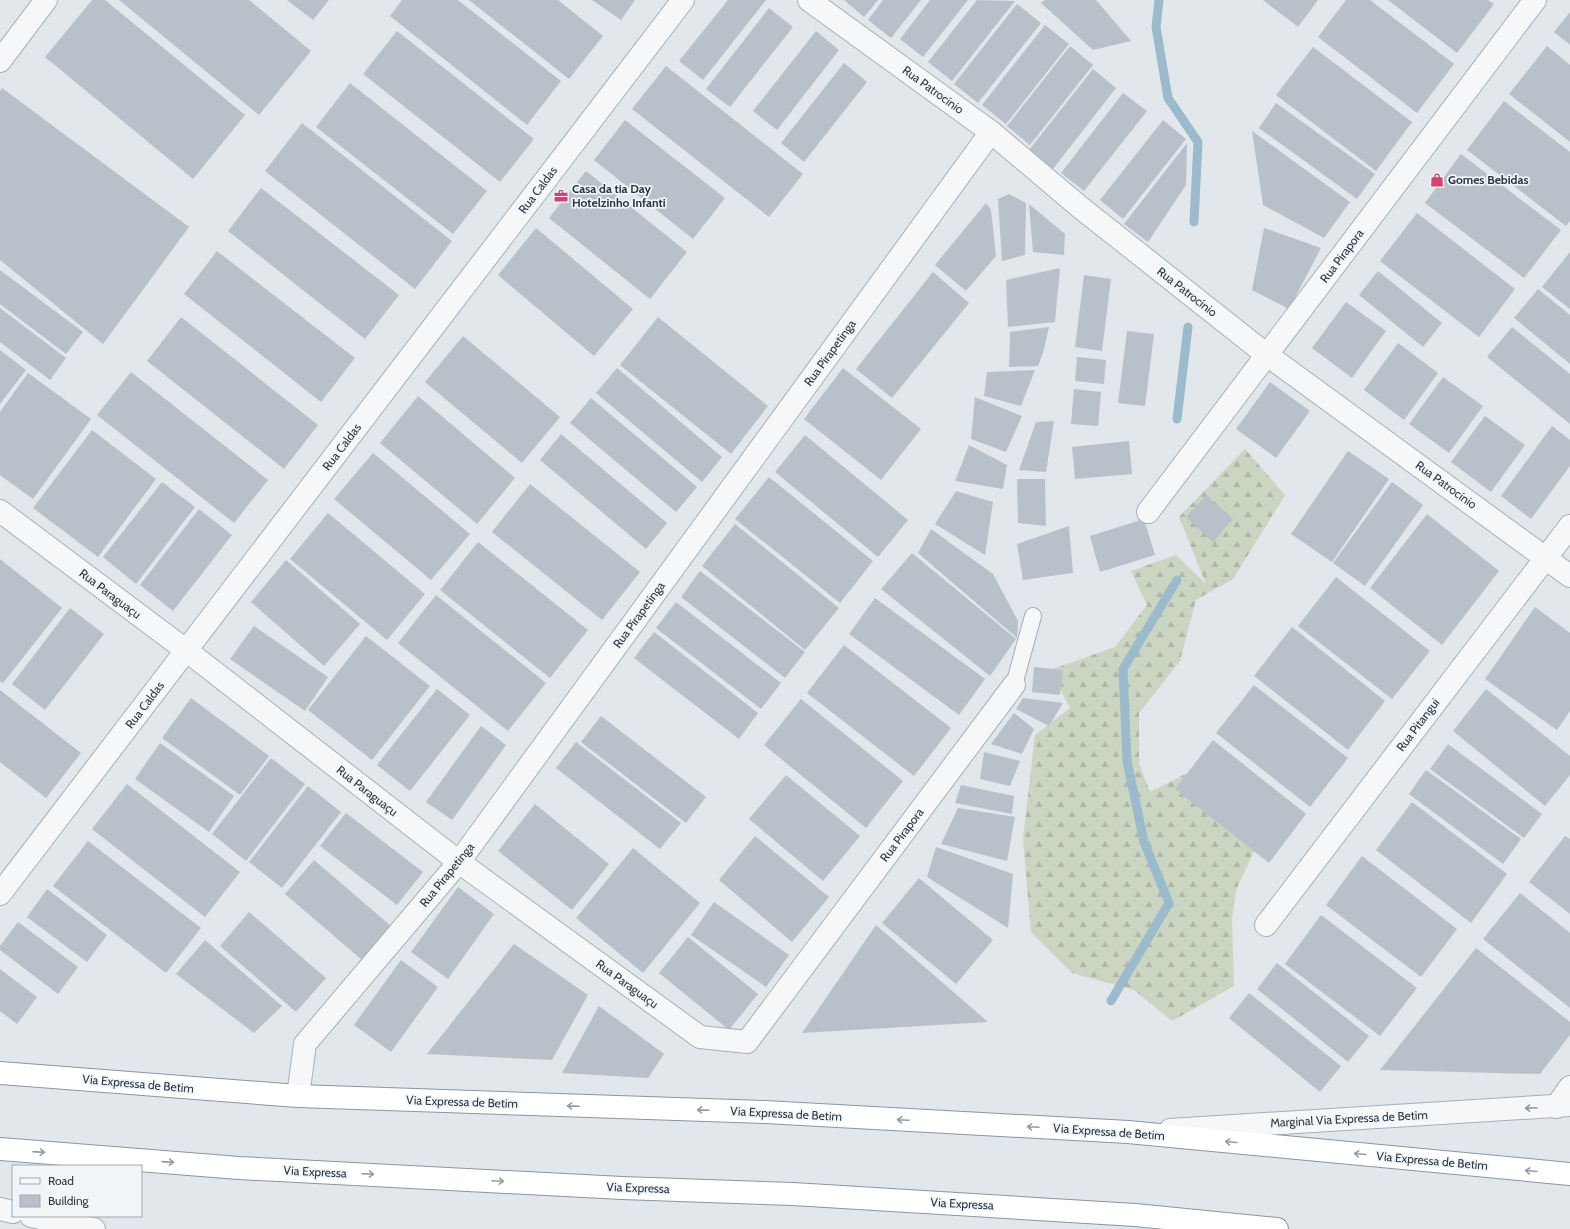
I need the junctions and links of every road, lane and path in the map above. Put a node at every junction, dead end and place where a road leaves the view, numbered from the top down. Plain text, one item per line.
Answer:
1 (46, 0) edge
2 (683, 0) edge
3 (809, 0) edge
4 (1535, 0) edge
5 (0, 61) edge
6 (991, 132) junction
7 (1267, 355) junction
8 (0, 511) edge
9 (1148, 512) dead end
10 (1570, 526) edge
11 (1546, 558) junction
12 (1570, 576) edge
13 (1033, 616) dead end
14 (187, 651) junction
15 (1014, 685) joint
16 (459, 862) junction
17 (0, 894) edge
18 (1266, 925) dead end
19 (748, 1042) joint
20 (0, 1072) edge
21 (1570, 1087) edge
22 (298, 1096) junction
23 (1563, 1106) edge
24 (1128, 1132) junction
25 (0, 1149) edge
26 (1570, 1174) edge
27 (0, 1209) edge
28 (12, 1212) edge
29 (1134, 1214) junction
30 (36, 1217) edge
31 (94, 1229) edge
32 (1188, 1229) edge
33 (1277, 1229) edge

1 - 5 street
2 - 14 street, Rua Caldas
3 - 6 street, Rua Patrocínio
4 - 7 street, Rua Pirapora
6 - 7 street, Rua Patrocínio
6 - 16 street, Rua Pirapetinga
7 - 9 street, Rua Pirapora
7 - 11 street, Rua Patrocínio
8 - 14 street, Rua Paraguaçu
10 - 11 street, Rua Pitangui
11 - 12 street, Rua Patrocínio
11 - 18 street, Rua Pitangui
13 - 15 lane, Rua Pirapora
14 - 16 street, Rua Paraguaçu
14 - 17 street, Rua Caldas
15 - 19 street, Rua Pirapora
16 - 19 street, Rua Paraguaçu
16 - 22 street, Rua Pirapetinga
20 - 22 highway, Via Expressa de Betim
21 - 23 street
24 -> 22 highway, Via Expressa de Betim
23 -> 24 street, Marginal Via Expressa de Betim
26 -> 24 highway, Via Expressa de Betim
25 -> 29 highway, Via Expressa
27 - 28 street
29 - 32 street
29 - 33 highway, Via Expressa
30 - 31 street

